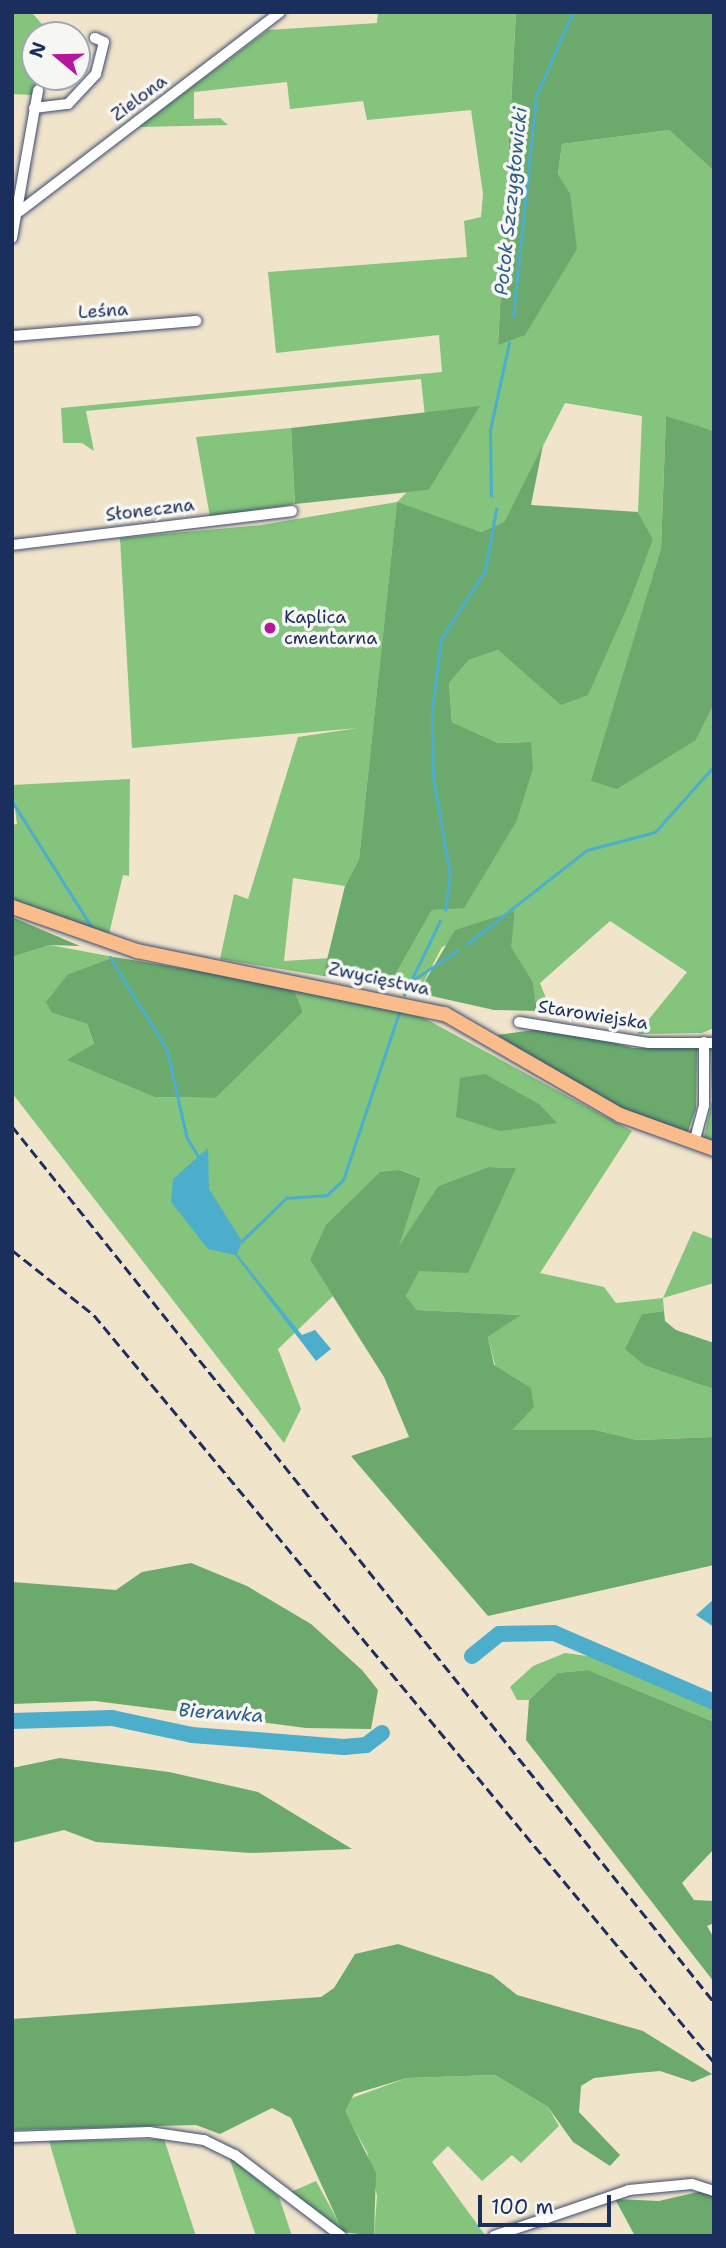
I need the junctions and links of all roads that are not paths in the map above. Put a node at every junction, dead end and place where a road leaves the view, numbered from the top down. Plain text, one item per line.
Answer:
1 (280, 12) edge
2 (95, 38) dead end
3 (38, 91) edge
4 (34, 108) junction
5 (20, 212) junction
6 (12, 238) edge
7 (196, 321) dead end
8 (12, 336) edge
9 (292, 510) dead end
10 (12, 545) edge
11 (12, 907) edge
12 (519, 1022) dead end
13 (714, 1034) edge
14 (709, 1042) edge
15 (694, 1143) junction
16 (714, 1149) edge
17 (12, 2137) edge
18 (714, 2191) edge
19 (341, 2236) edge
20 (494, 2236) edge

1 - 5 street, Zielona
2 - 4 street
3 - 4 street
4 - 5 street
5 - 6 street
7 - 8 street, Leśna
9 - 10 street, Słoneczna
11 - 15 main road, Zwycięstwa
12 - 14 street, Starowiejska
13 - 14 street
14 - 15 street
15 - 16 main road, Zwycięstwa
17 - 19 street
18 - 20 street

